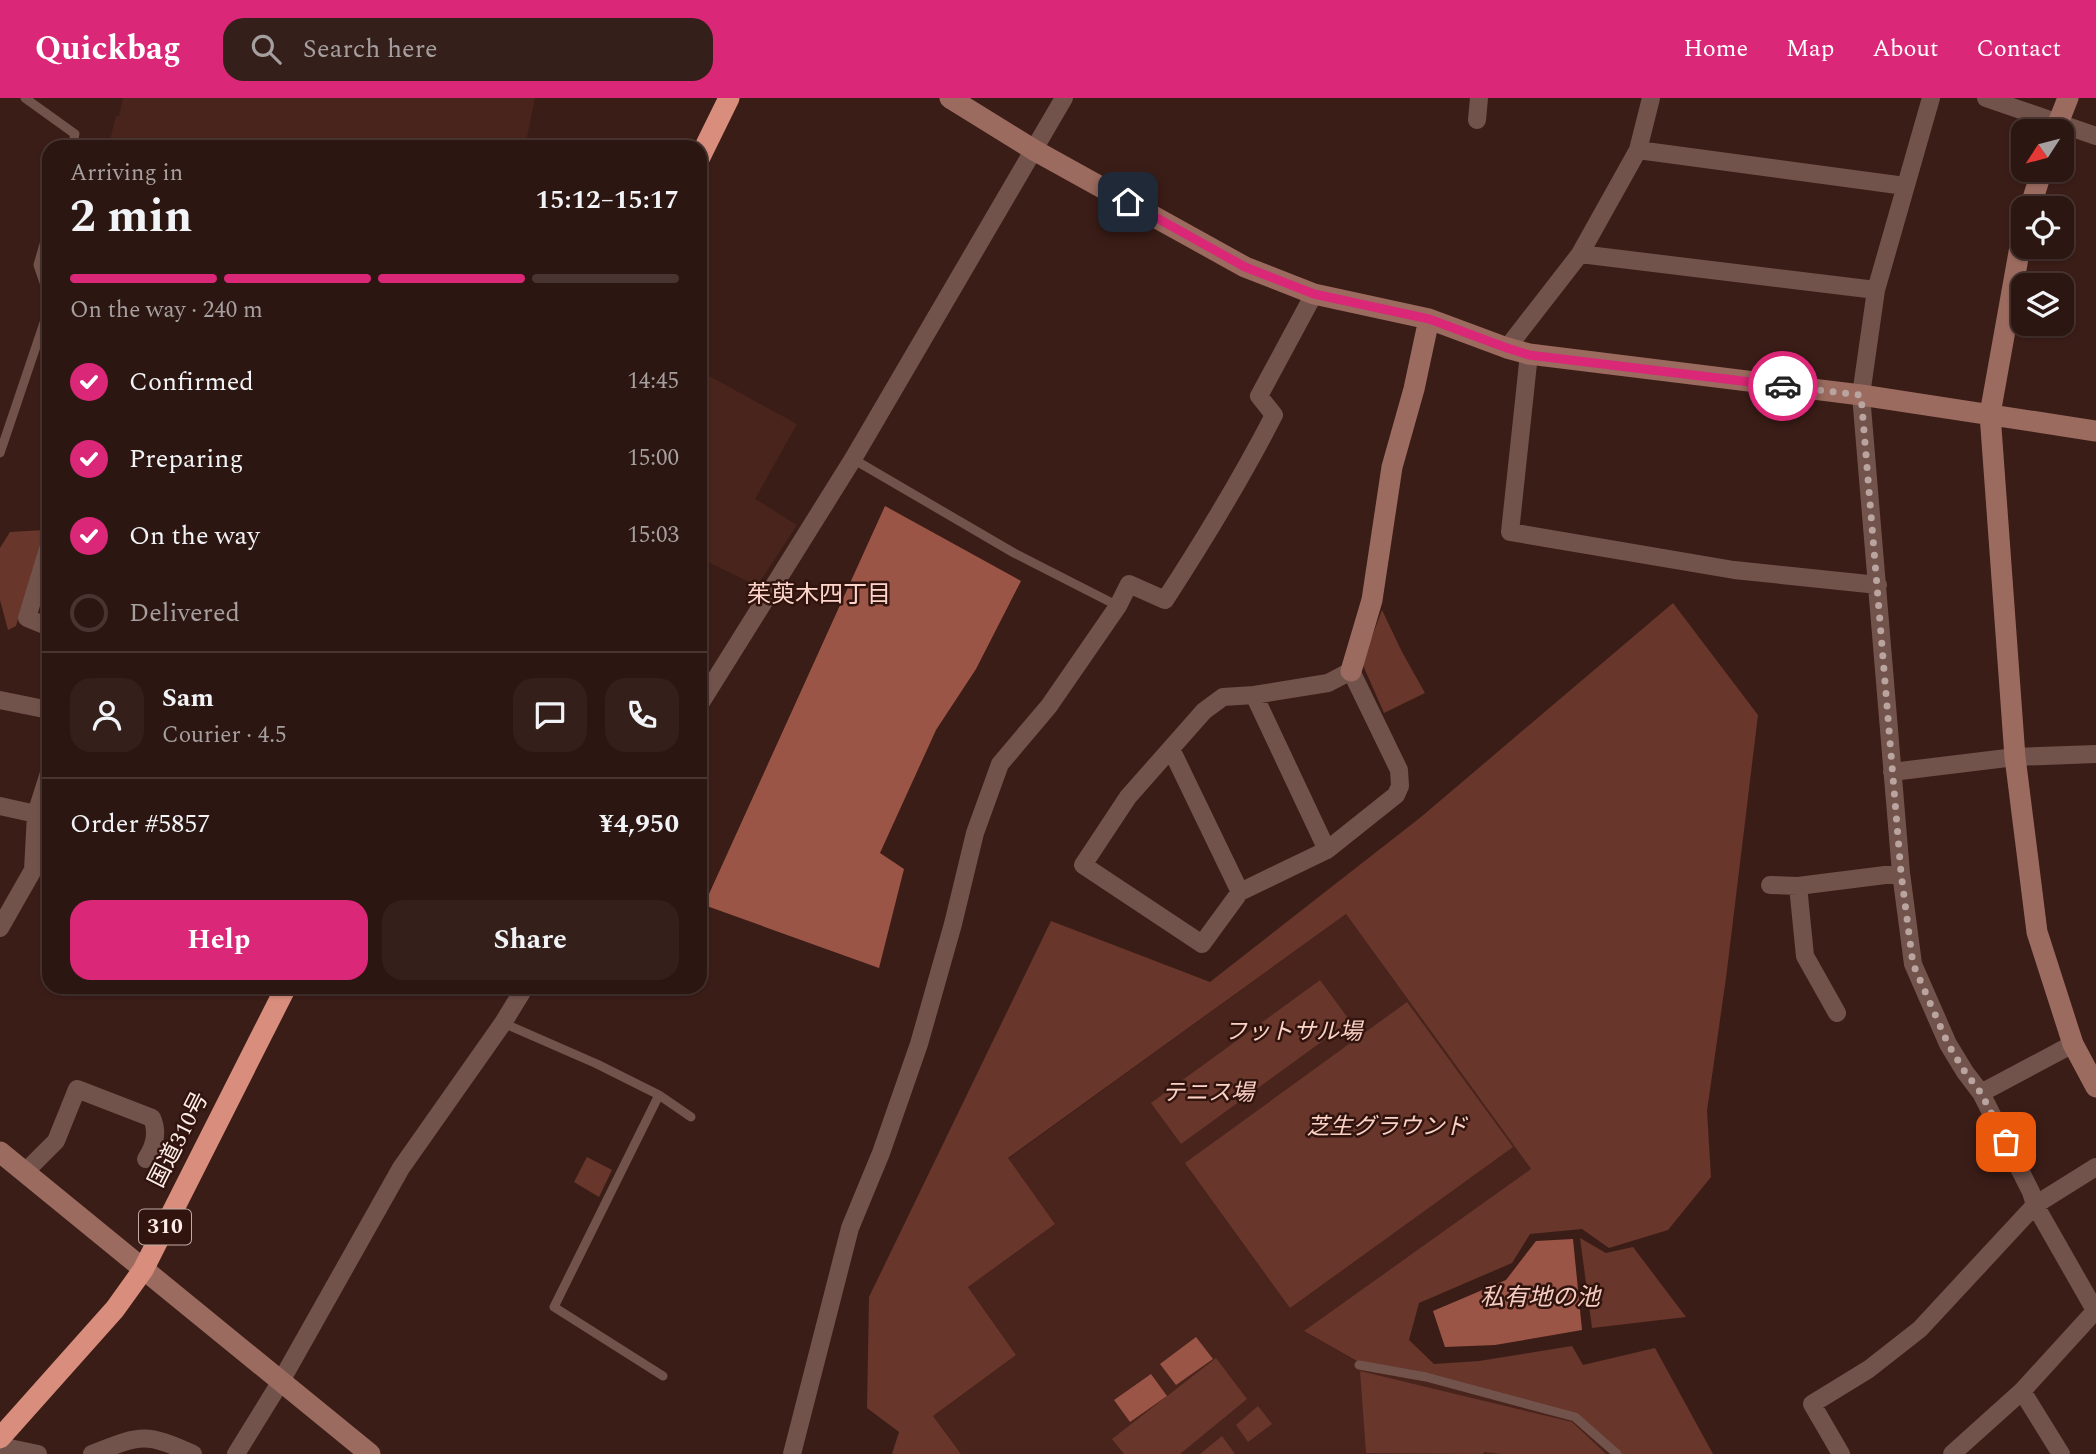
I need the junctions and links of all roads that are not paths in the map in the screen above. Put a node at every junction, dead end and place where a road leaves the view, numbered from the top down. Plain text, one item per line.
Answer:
1 (25, 98) edge
2 (729, 98) edge
3 (950, 98) edge
4 (1064, 98) edge
5 (1479, 98) edge
6 (1651, 98) edge
7 (1931, 98) edge
8 (1986, 98) edge
9 (2068, 98) edge
10 (2039, 119) edge
11 (2060, 119) edge
12 (1477, 120) dead end
13 (2074, 130) edge
14 (2096, 136) edge
15 (74, 140) edge
16 (707, 143) edge
17 (1034, 150) junction
18 (1638, 150) junction
19 (1905, 186) junction
20 (42, 251) edge
21 (1580, 254) junction
22 (2018, 259) edge
23 (42, 276) edge
24 (1876, 290) junction
25 (1314, 294) junction
26 (1429, 319) junction
27 (42, 329) edge
28 (1507, 348) junction
29 (1529, 355) junction
30 (1861, 395) junction
31 (1990, 414) junction
32 (2096, 431) edge
33 (0, 453) edge
34 (852, 459) junction
35 (42, 568) edge
36 (1878, 585) junction
37 (1118, 606) junction
38 (42, 624) edge
39 (1351, 671) junction
40 (707, 693) edge
41 (1254, 695) junction
42 (0, 700) edge
43 (42, 709) edge
44 (1171, 749) junction
45 (2096, 754) edge
46 (2015, 757) junction
47 (1892, 772) junction
48 (42, 795) edge
49 (0, 806) edge
50 (36, 814) junction
51 (1326, 850) junction
52 (1901, 873) junction
53 (1770, 885) dead end
54 (1798, 886) junction
55 (1240, 892) junction
56 (0, 928) edge
57 (282, 994) edge
58 (521, 994) edge
59 (1837, 1013) dead end
60 (503, 1023) junction
61 (2073, 1044) junction
62 (2096, 1087) edge
63 (1981, 1093) junction
64 (659, 1095) junction
65 (691, 1117) dead end
66 (0, 1152) edge
67 (146, 1159) dead end
68 (2096, 1167) edge
69 (25, 1172) junction
70 (2035, 1205) junction
71 (143, 1270) junction
72 (2096, 1311) edge
73 (1359, 1365) dead end
74 (663, 1376) dead end
75 (281, 1381) junction
76 (2022, 1391) junction
77 (0, 1438) edge
78 (0, 1446) edge
79 (368, 1453) edge
80 (38, 1454) edge
81 (92, 1454) edge
82 (193, 1454) edge
83 (236, 1454) edge
84 (792, 1454) edge
85 (1617, 1454) edge
86 (1841, 1454) edge
87 (1953, 1454) edge
88 (2061, 1454) edge

1 - 15 lane
2 - 16 highway
3 - 17 street
4 - 17 street
5 - 12 street
6 - 18 street
7 - 19 street
8 - 10 street
9 - 11 street
13 - 14 street
17 - 25 street
17 - 34 street
18 - 19 street
18 - 21 street
19 - 24 street
20 - 23 lane
21 - 24 street
21 - 28 street
22 - 31 street
24 - 30 street
25 - 26 street
25 - 37 street
26 - 28 street
26 - 39 street
27 - 33 lane
28 - 29 street
29 - 30 street
29 - 36 street
30 - 31 street
30 - 36 street
31 - 32 street
31 - 46 street
34 - 37 lane
34 - 40 street
35 - 38 street
36 - 47 street
37 - 84 street
39 - 41 street
39 - 51 street
41 - 44 street
41 - 51 street
42 - 43 street
44 - 55 street
44 - 55 street
45 - 46 street
46 - 47 street
46 - 61 street
47 - 52 street
48 - 50 street
49 - 50 street
50 - 56 street
51 - 55 street
52 - 54 street
52 - 63 street
53 - 54 street
54 - 59 street
57 - 71 highway, 国道310号 / 310
58 - 60 street
60 - 64 lane
60 - 75 street
61 - 62 street
61 - 63 street
63 - 70 street
64 - 65 lane
64 - 74 lane
66 - 69 street
67 - 69 street
68 - 70 street
69 - 71 street
70 - 72 street
70 - 86 street
71 - 75 street
71 - 77 highway, 国道310号 / 310
72 - 76 street
73 - 85 lane
75 - 79 street
75 - 83 street
76 - 87 street
76 - 88 street
78 - 80 street
81 - 82 street

